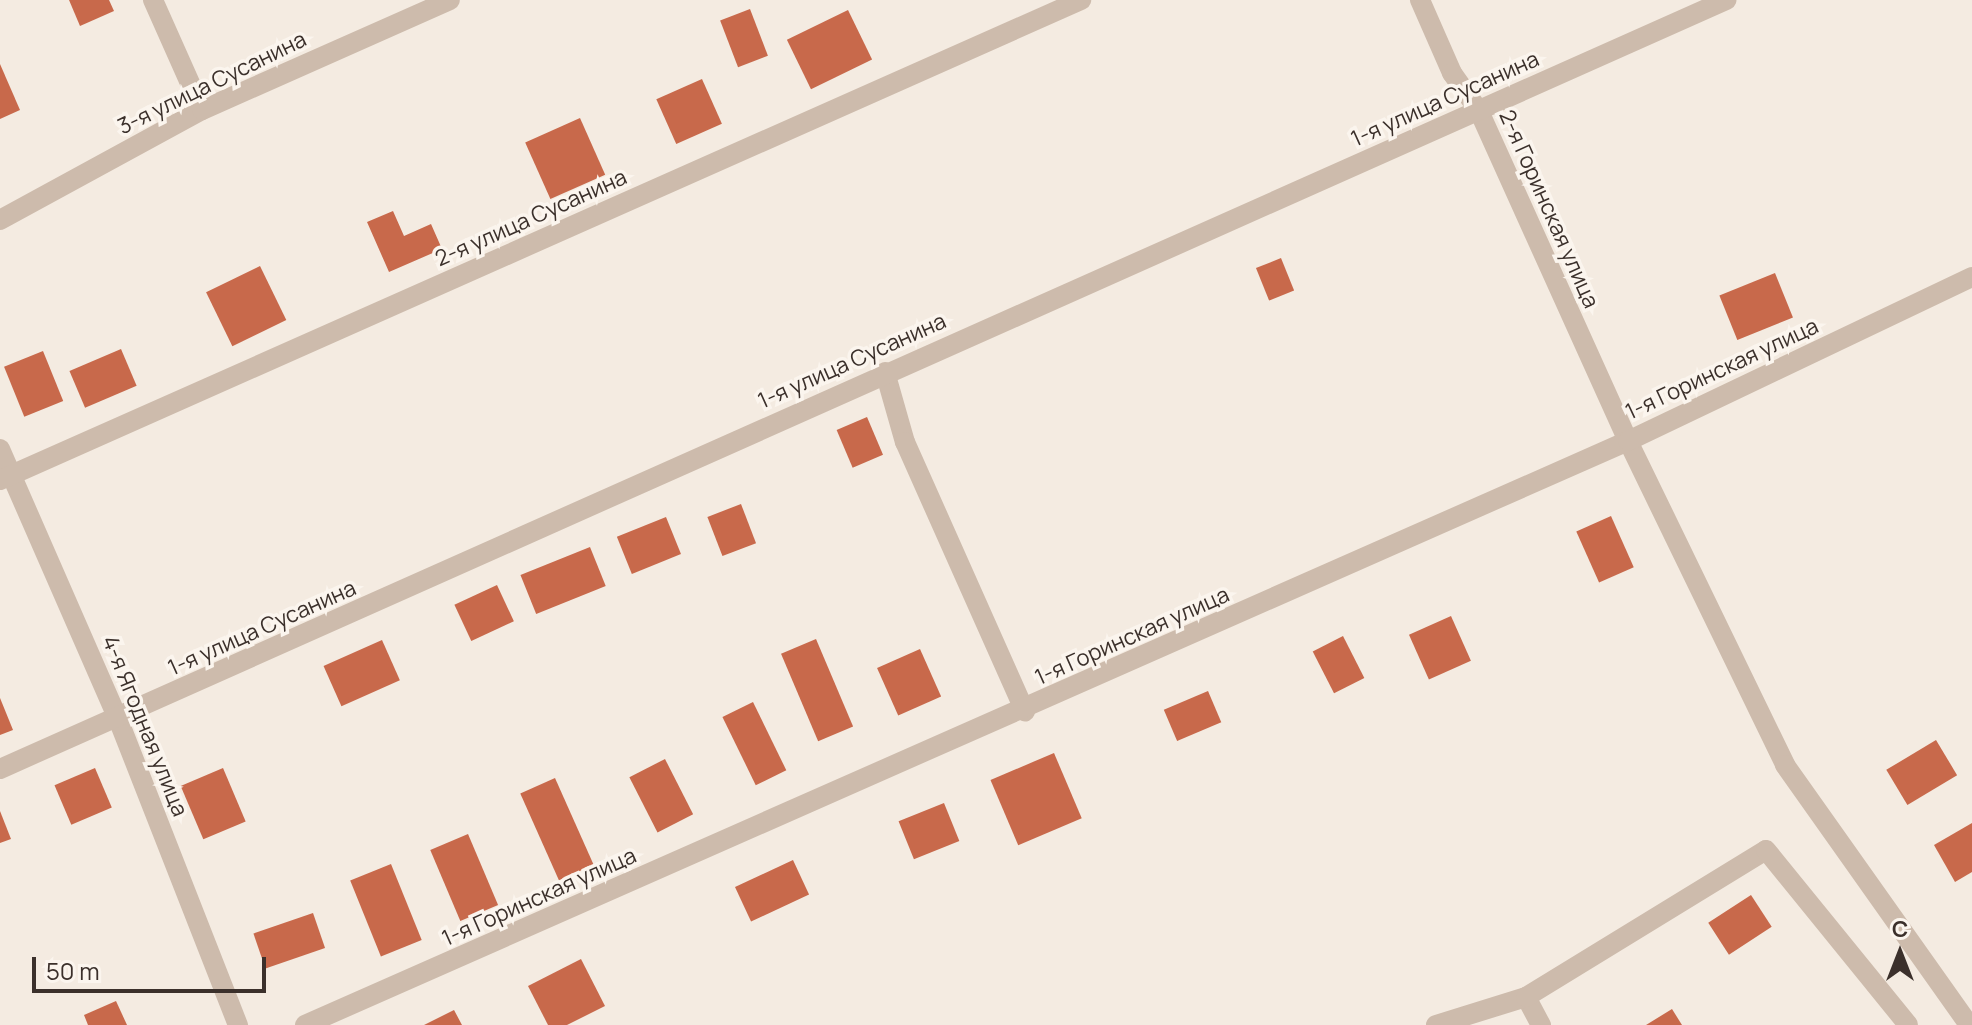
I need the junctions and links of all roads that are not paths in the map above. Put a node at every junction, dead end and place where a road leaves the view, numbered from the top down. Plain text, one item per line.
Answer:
1 (153, 0) edge
2 (450, 0) edge
3 (1081, 0) edge
4 (1420, 0) edge
5 (1726, 0) edge
6 (202, 110) junction
7 (1479, 111) junction
8 (0, 220) edge
9 (1972, 277) edge
10 (885, 372) junction
11 (1628, 441) junction
12 (0, 449) edge
13 (5, 478) edge
14 (1025, 711) junction
15 (118, 719) junction
16 (0, 769) edge
17 (1526, 997) junction
18 (238, 1025) edge
19 (305, 1025) edge
20 (1436, 1025) edge
21 (1541, 1025) edge
22 (1908, 1025) edge
23 (1969, 1025) edge

1 - 6 street
2 - 6 street, 3-я улица Сусанина
3 - 13 street, 2-я улица Сусанина
4 - 7 street, 2-я Горинская улица
5 - 7 street, 1-я улица Сусанина
6 - 8 street, 3-я улица Сусанина
7 - 10 street, 1-я улица Сусанина
7 - 11 street, 2-я Горинская улица
9 - 11 street, 1-я Горинская улица
10 - 14 street
10 - 15 street, 1-я улица Сусанина
11 - 14 street, 1-я Горинская улица
11 - 23 street, 2-я Горинская улица
12 - 13 street, 4-я Ягодная улица
13 - 15 street, 4-я Ягодная улица
14 - 19 street, 1-я Горинская улица
15 - 16 street, 1-я улица Сусанина
15 - 18 street, 4-я Ягодная улица
17 - 20 street
17 - 21 street
17 - 22 street

